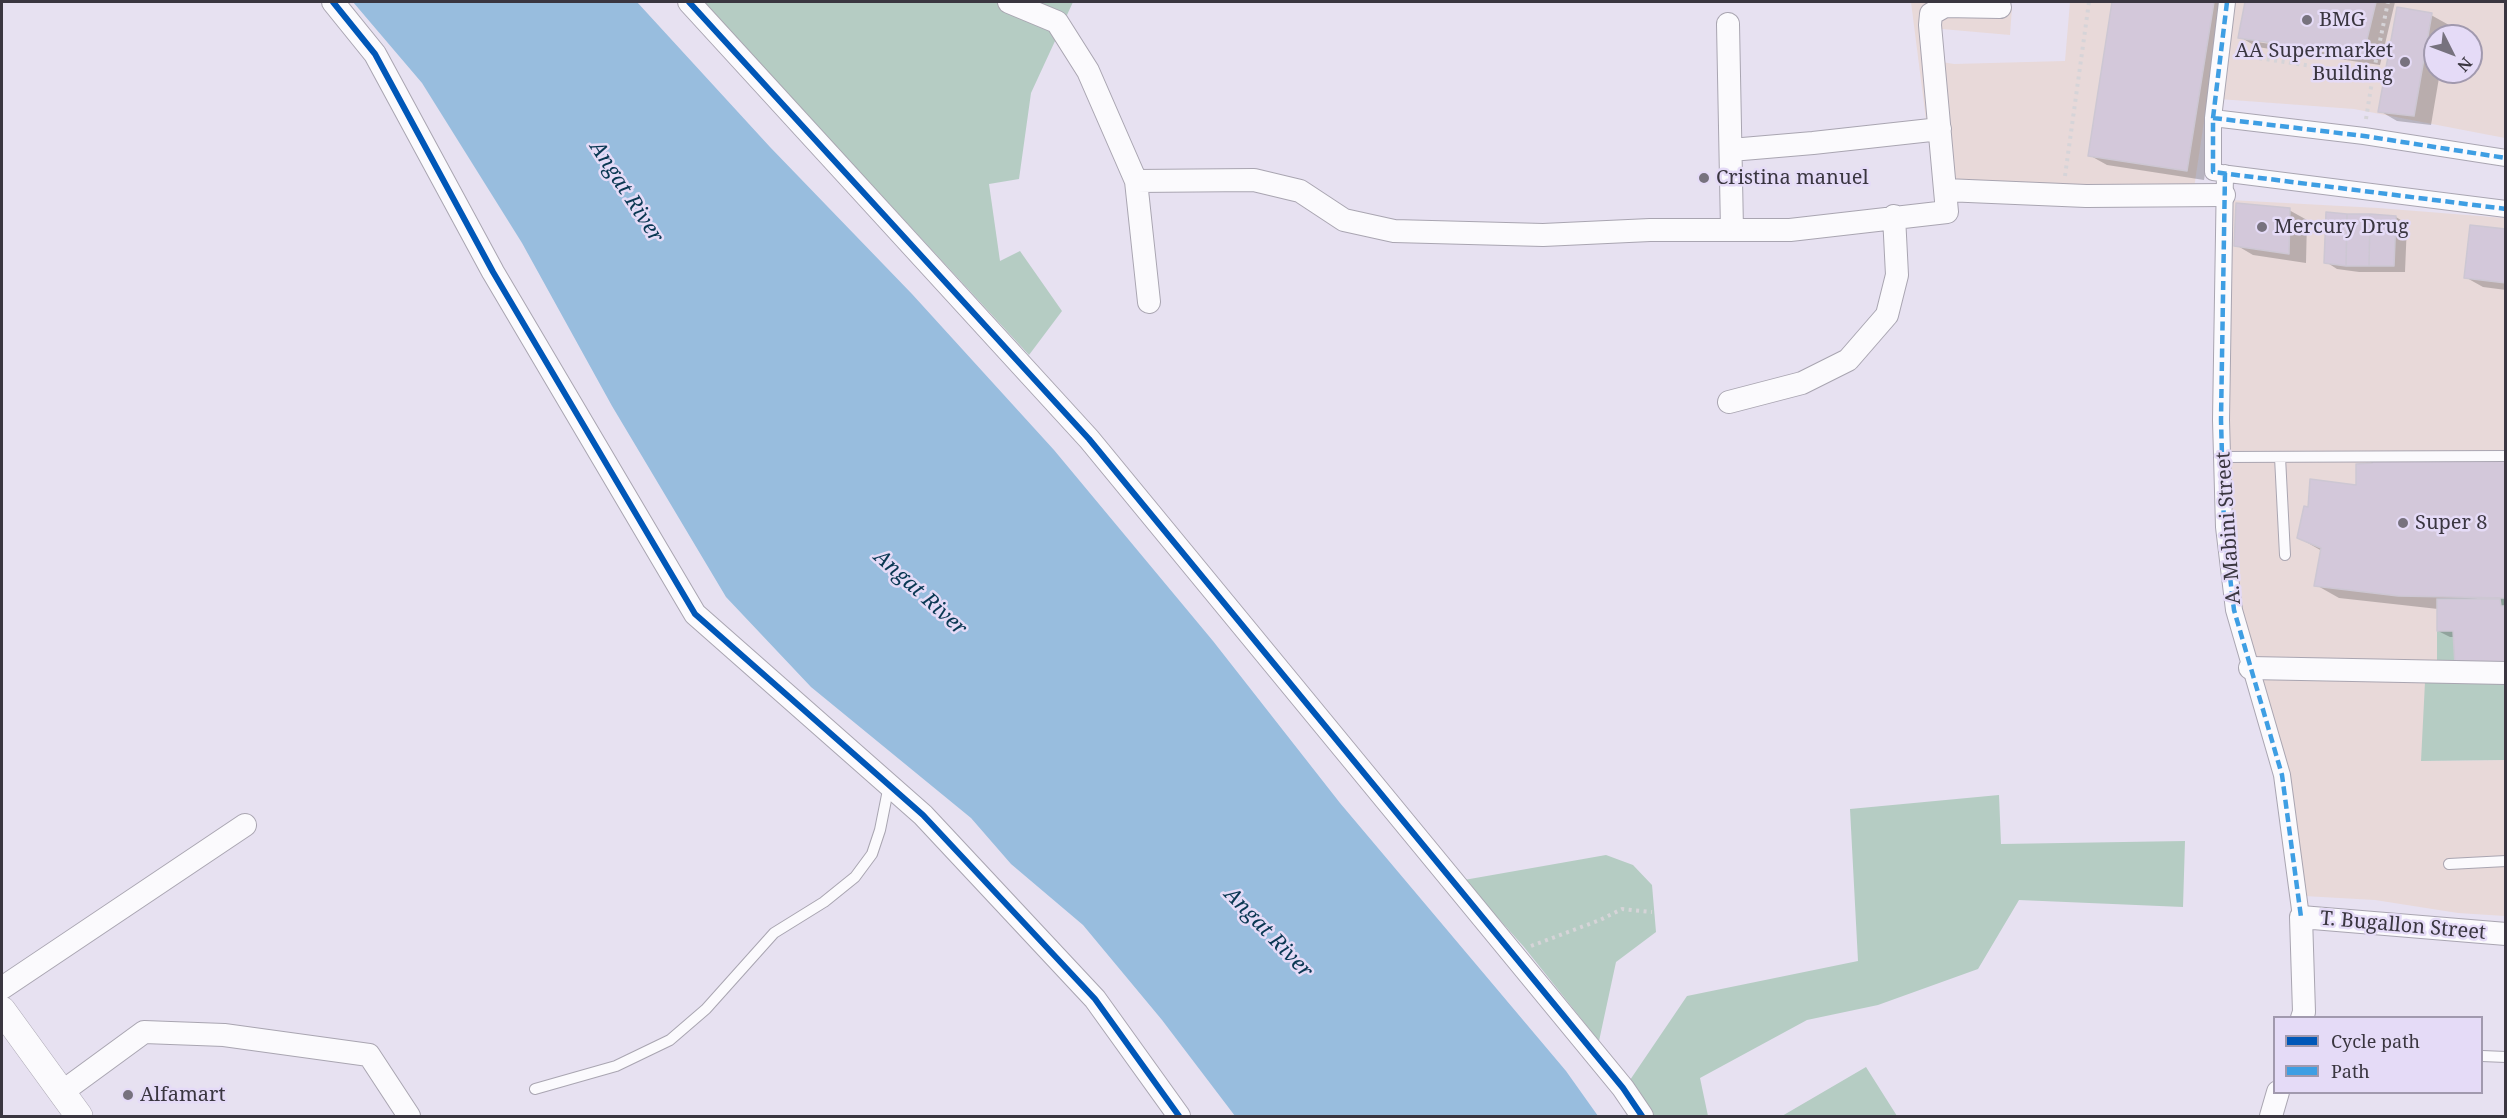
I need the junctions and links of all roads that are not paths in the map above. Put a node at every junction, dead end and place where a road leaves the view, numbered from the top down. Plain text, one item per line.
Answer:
1 (333, 2) edge
2 (688, 2) edge
3 (1009, 2) edge
4 (2227, 2) edge
5 (2000, 7) dead end
6 (1728, 24) dead end
7 (2213, 118) junction
8 (1940, 129) junction
9 (1731, 150) junction
10 (2505, 158) edge
11 (2221, 180) junction
12 (1136, 181) junction
13 (1945, 190) junction
14 (2505, 209) edge
15 (1894, 216) junction
16 (1732, 230) junction
17 (1149, 302) dead end
18 (1729, 402) dead end
19 (2223, 456) junction
20 (2505, 456) edge
21 (2280, 457) junction
22 (2285, 555) dead end
23 (2250, 668) junction
24 (2505, 673) edge
25 (889, 785) junction
26 (245, 825) dead end
27 (2505, 861) edge
28 (2449, 864) dead end
29 (2301, 917) junction
30 (2505, 934) edge
31 (2, 988) edge
32 (2, 1010) edge
33 (2302, 1016) edge
34 (2483, 1056) edge
35 (2505, 1057) edge
36 (535, 1089) dead end
37 (62, 1092) junction
38 (2277, 1094) edge
39 (80, 1116) edge
40 (410, 1116) edge
41 (1179, 1116) edge
42 (1642, 1116) edge
43 (2271, 1116) edge

1 - 25 street
2 - 42 street
3 - 12 street
4 - 7 street, A. Mabini Street
5 - 8 street
6 - 9 street
7 - 10 street
7 - 11 street, A. Mabini Street
8 - 9 street
8 - 13 street
9 - 16 street
11 - 13 street
11 - 14 street
11 - 19 street, A. Mabini Street
12 - 16 street
12 - 17 street
13 - 15 street
15 - 16 street
15 - 18 street
19 - 21 lane
19 - 23 street, A. Mabini Street
20 - 21 lane
21 - 22 lane
23 - 24 street
23 - 29 street, A. Mabini Street
25 - 36 lane
25 - 41 street
26 - 31 street
27 - 28 lane
29 - 30 street, T. Bugallon Street
29 - 33 street, A. Mabini Street
32 - 37 street
34 - 35 lane
37 - 39 street
37 - 40 street
38 - 43 street

